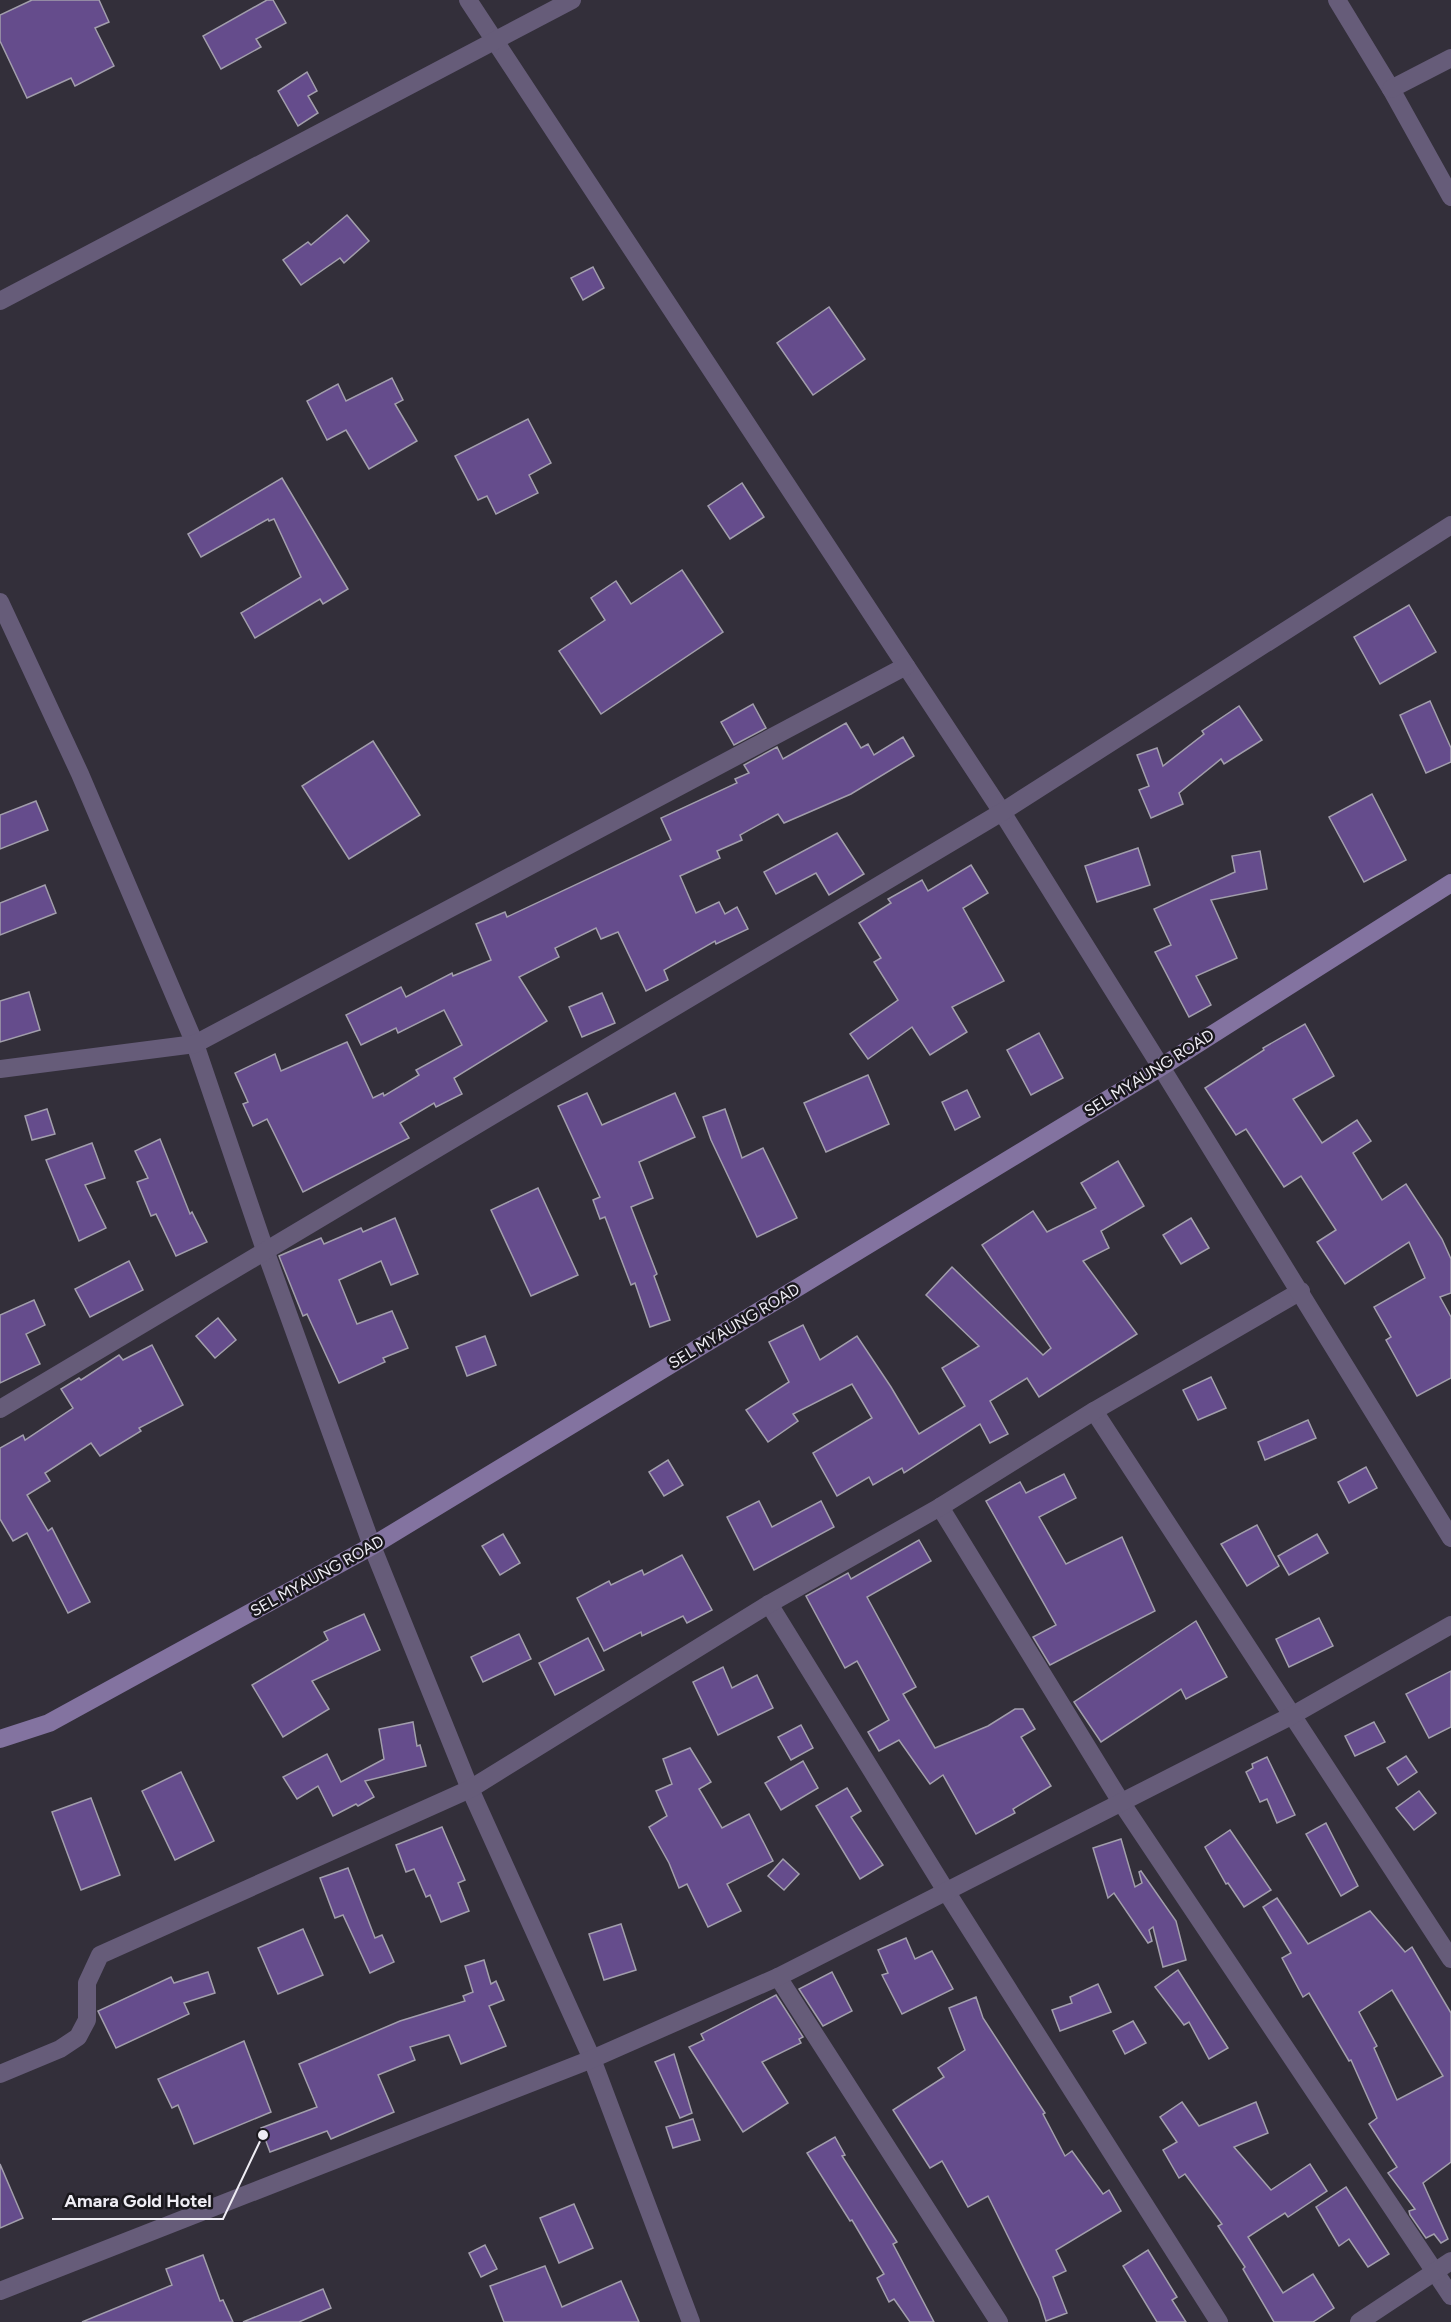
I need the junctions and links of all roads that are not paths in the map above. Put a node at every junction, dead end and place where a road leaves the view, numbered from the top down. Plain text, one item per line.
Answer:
1 (468, 0) edge
2 (572, 0) edge
3 (1337, 0) edge
4 (495, 41) junction
5 (1451, 58) edge
6 (1391, 89) junction
7 (1451, 197) edge
8 (0, 301) edge
9 (1451, 525) edge
10 (0, 602) edge
11 (906, 666) junction
12 (1002, 812) junction
13 (1451, 883) edge
14 (195, 1044) junction
15 (1161, 1067) junction
16 (0, 1069) edge
17 (265, 1250) junction
18 (1301, 1291) junction
19 (0, 1409) edge
20 (1094, 1411) junction
21 (940, 1507) junction
22 (1451, 1538) edge
23 (372, 1546) junction
24 (769, 1604) junction
25 (1451, 1625) edge
26 (1293, 1715) junction
27 (0, 1739) edge
28 (470, 1789) junction
29 (1121, 1802) junction
30 (946, 1891) junction
31 (1451, 1959) edge
32 (778, 1977) junction
33 (592, 2059) junction
34 (0, 2074) edge
35 (1451, 2261) edge
36 (1436, 2271) junction
37 (0, 2291) edge
38 (1451, 2296) edge
39 (691, 2322) edge
40 (999, 2322) edge
41 (1219, 2322) edge
42 (1359, 2322) edge

1 - 4 street
2 - 4 street
3 - 6 street
4 - 8 street
4 - 11 street
5 - 6 street
6 - 7 street
9 - 12 street
10 - 14 street
11 - 12 street
11 - 14 street
12 - 15 street
12 - 17 street
13 - 15 main road, SEL MYAUNG ROAD
14 - 16 street
14 - 17 street
15 - 18 street
15 - 23 main road, SEL MYAUNG ROAD
17 - 19 street
17 - 23 street
18 - 20 street
18 - 22 street
20 - 21 street
20 - 26 street
21 - 24 street
21 - 29 street
23 - 27 main road, SEL MYAUNG ROAD
23 - 28 street
24 - 28 street
24 - 30 street
25 - 26 street
26 - 29 street
26 - 31 street
28 - 33 street
28 - 34 street
29 - 30 street
29 - 36 street
30 - 32 street
30 - 41 street
32 - 33 street
32 - 40 street
33 - 37 street
33 - 39 street
35 - 36 street
36 - 38 street
36 - 42 street

